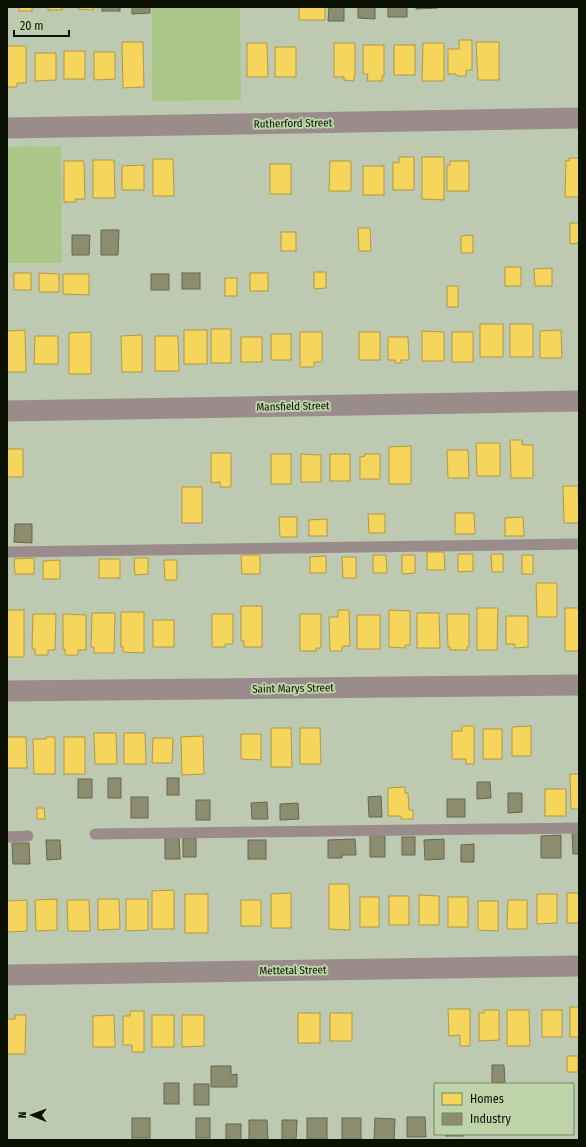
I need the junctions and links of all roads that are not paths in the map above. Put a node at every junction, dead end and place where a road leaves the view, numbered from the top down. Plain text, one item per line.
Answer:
1 (579, 118) edge
2 (7, 128) edge
3 (579, 401) edge
4 (7, 411) edge
5 (579, 544) edge
6 (7, 552) edge
7 (579, 685) edge
8 (7, 691) edge
9 (579, 828) edge
10 (95, 834) dead end
11 (28, 836) dead end
12 (7, 837) edge
13 (579, 966) edge
14 (7, 975) edge

1 - 2 street, Rutherford Street
3 - 4 street, Mansfield Street
5 - 6 lane
7 - 8 street, Saint Marys Street
9 - 10 lane
11 - 12 lane
13 - 14 street, Mettetal Street

